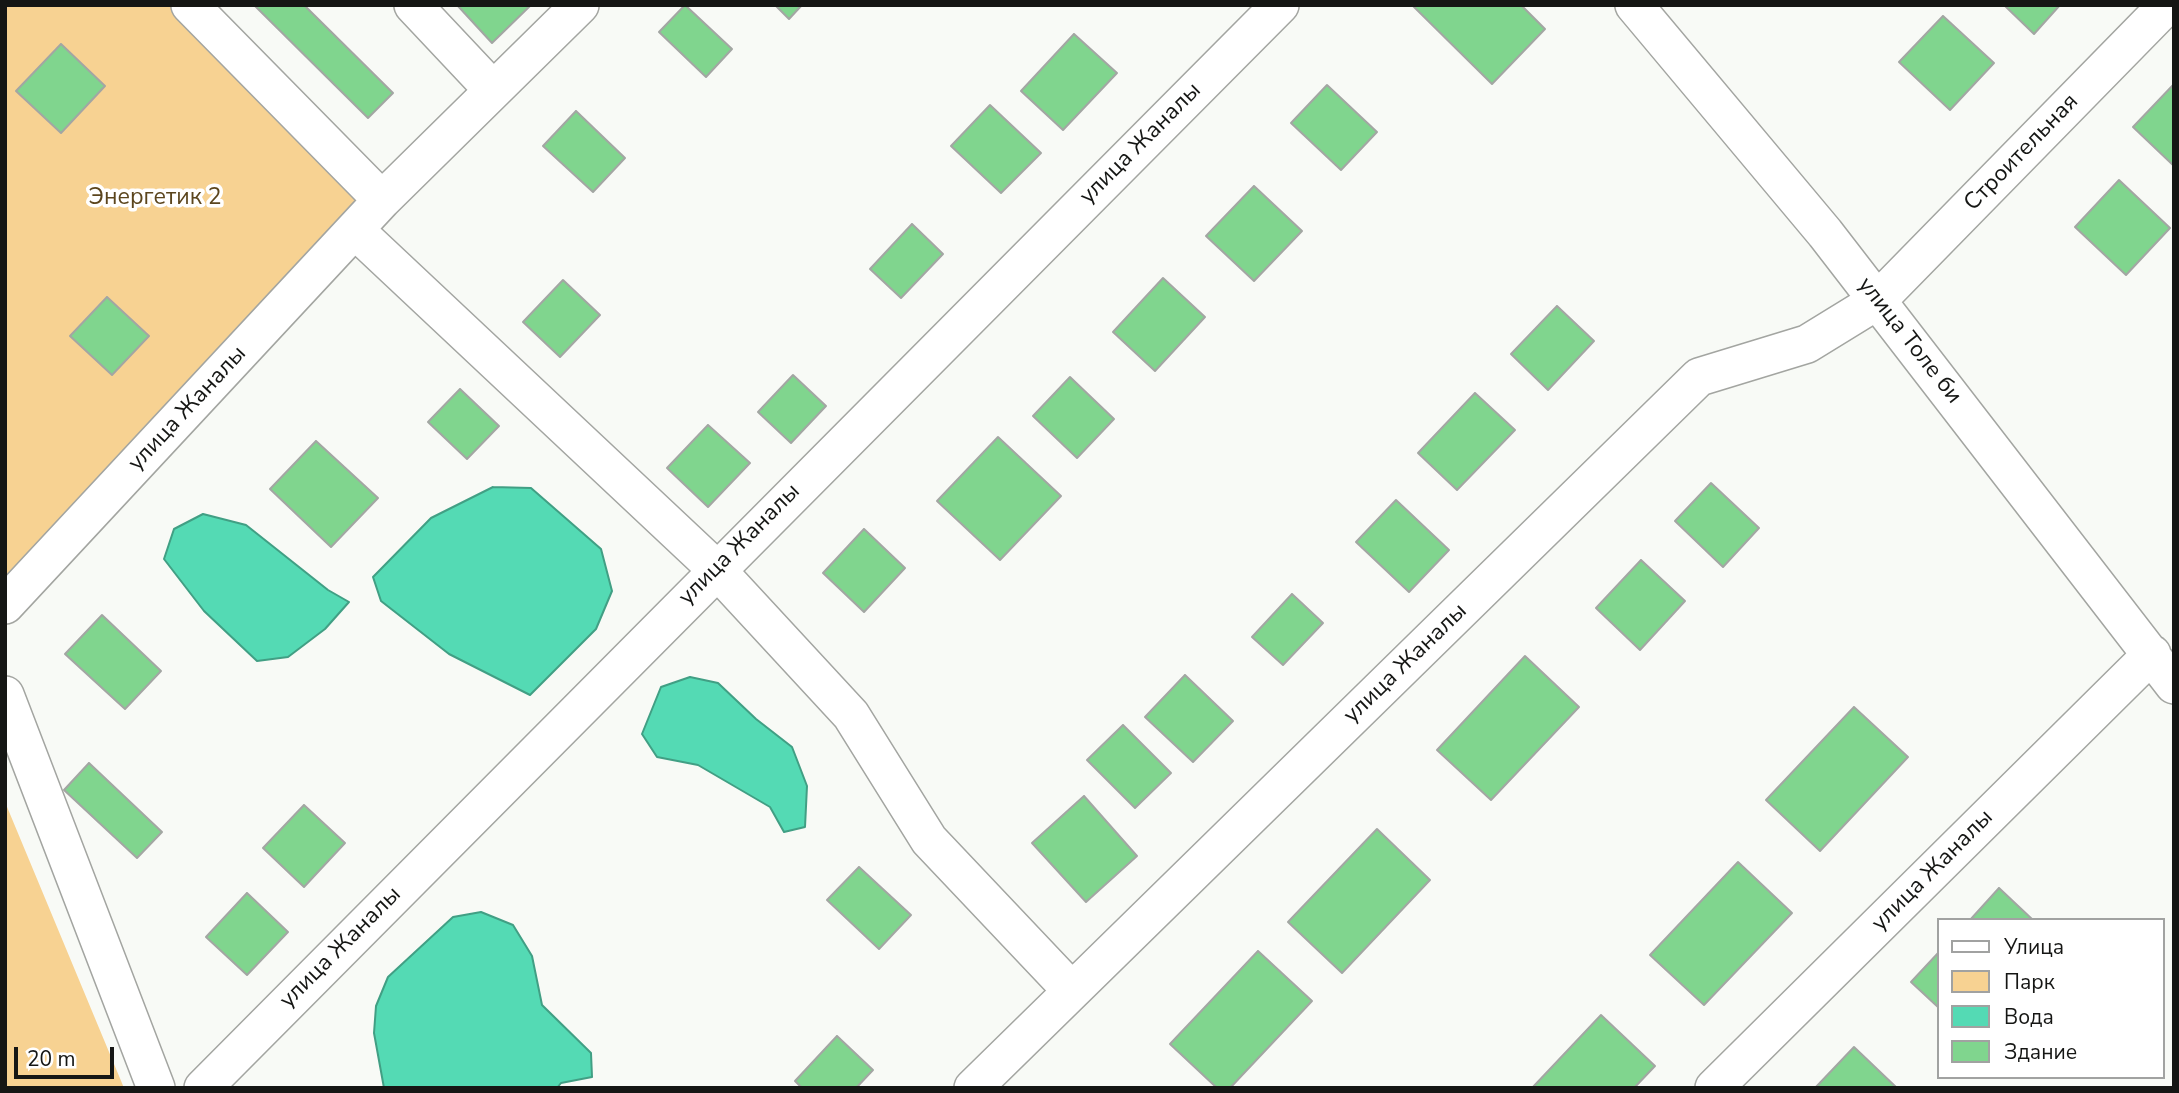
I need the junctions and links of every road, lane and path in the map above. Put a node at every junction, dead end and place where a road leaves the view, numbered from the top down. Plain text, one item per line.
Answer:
1 (190, 5) edge
2 (413, 5) edge
3 (580, 5) edge
4 (1280, 5) edge
5 (1634, 5) edge
6 (2166, 5) edge
7 (493, 90) junction
8 (382, 200) junction
9 (355, 230) junction
10 (1877, 301) junction
11 (716, 569) junction
12 (5, 605) edge
13 (2152, 654) junction
14 (2174, 685) edge
15 (5, 695) edge
16 (1072, 991) junction
17 (156, 1088) edge
18 (203, 1088) edge
19 (973, 1088) edge
20 (1714, 1088) edge

1 - 8 street
2 - 7 street
3 - 7 street, улица Жаналы
4 - 11 street, улица Жаналы
5 - 10 street, улица Толе би
6 - 10 street, Строительная
7 - 8 street, улица Жаналы
8 - 9 street, улица Жаналы
9 - 11 street
9 - 12 street, улица Жаналы
10 - 13 street, улица Толе би
10 - 16 street, улица Жаналы
11 - 16 street
11 - 18 street, улица Жаналы
13 - 14 street, улица Толе би
13 - 20 street, улица Жаналы
15 - 17 street
16 - 19 street, улица Жаналы

